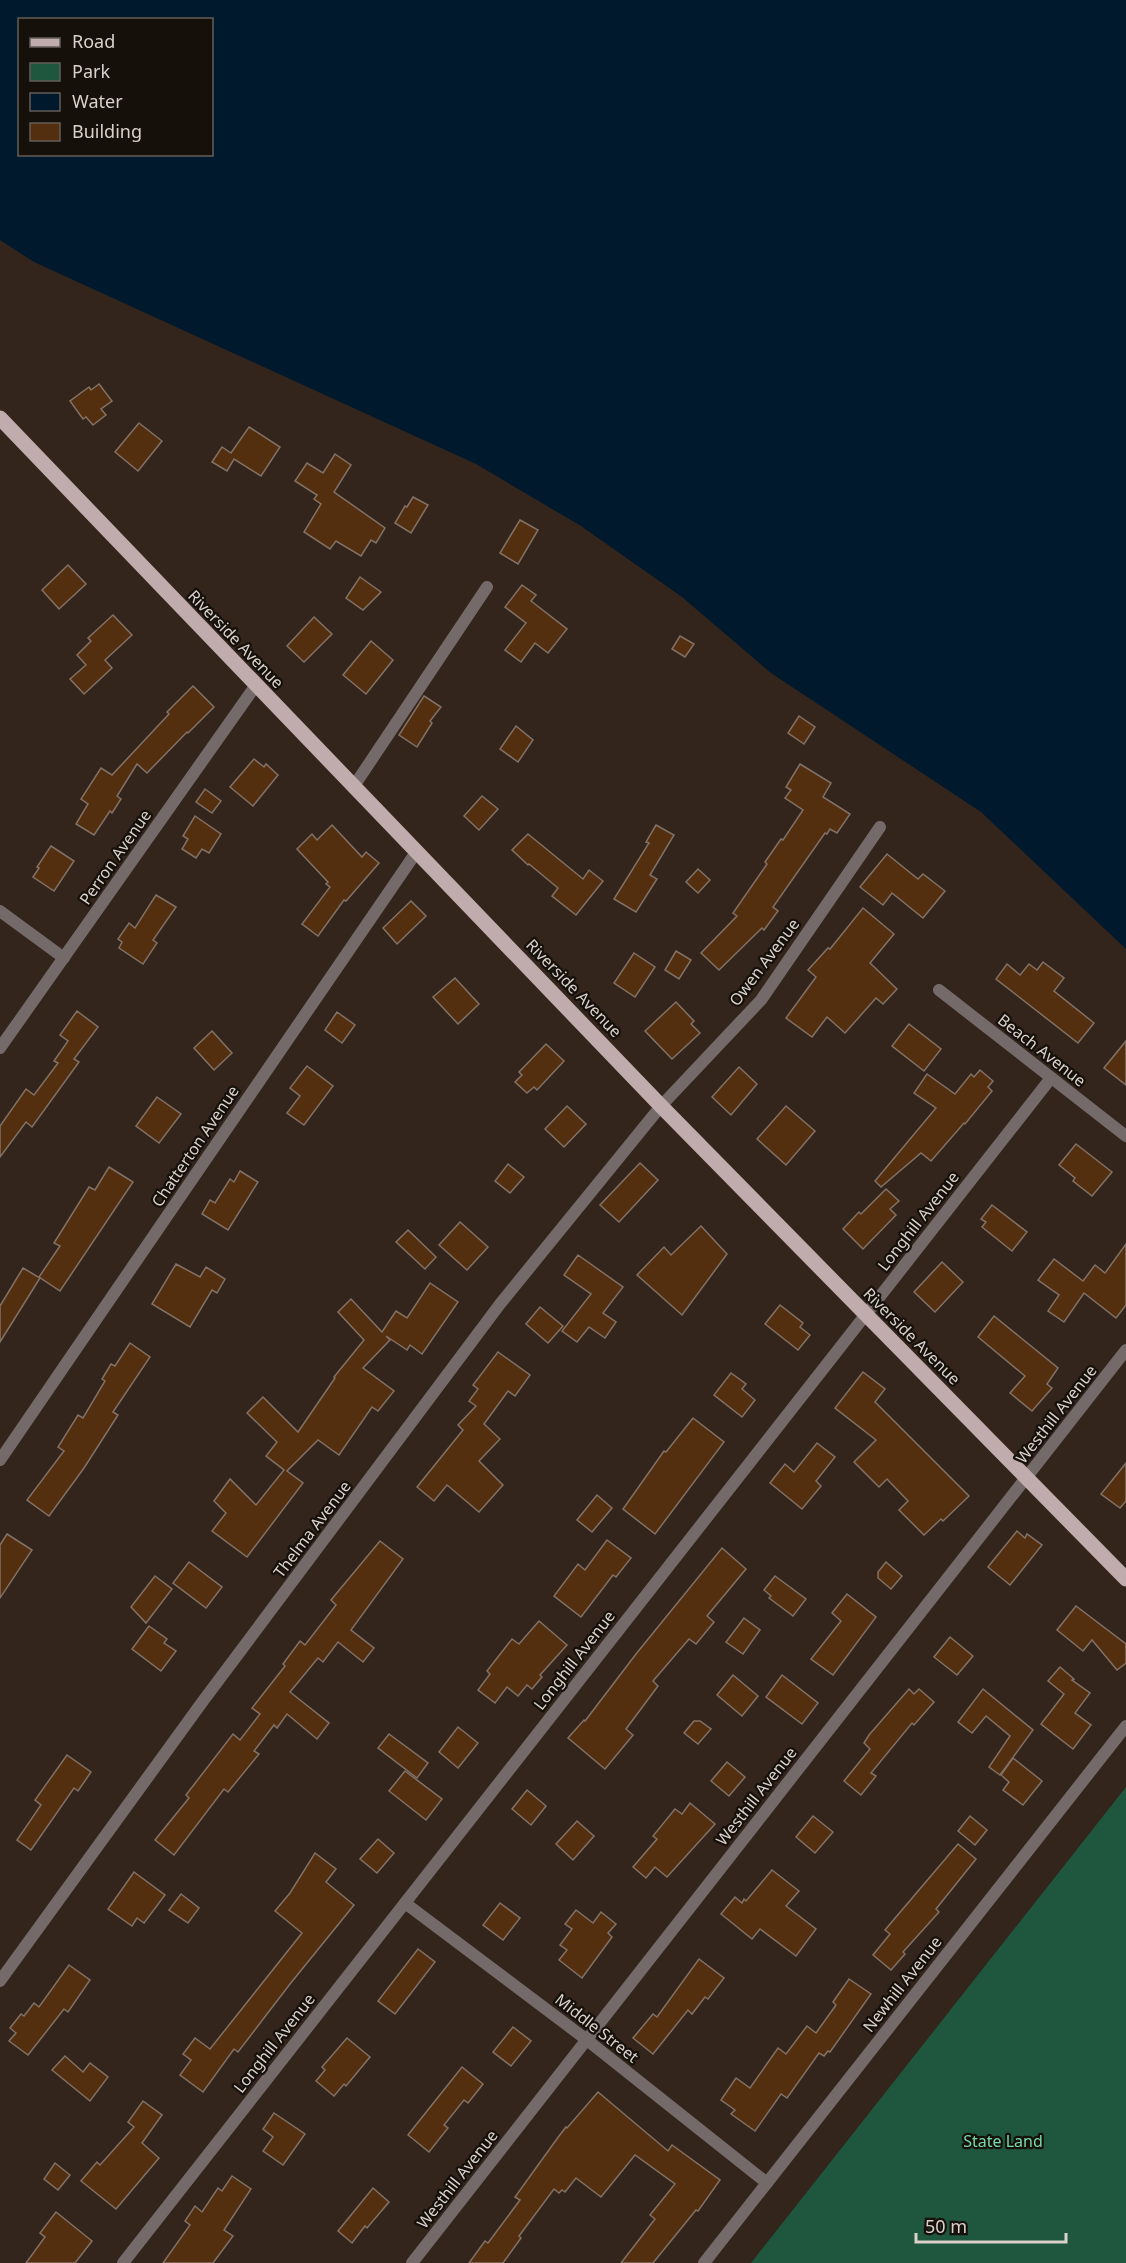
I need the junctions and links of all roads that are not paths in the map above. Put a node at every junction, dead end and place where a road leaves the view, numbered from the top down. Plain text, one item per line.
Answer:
1 (0, 418) edge
2 (487, 587) dead end
3 (256, 685) junction
4 (354, 786) junction
5 (880, 828) dead end
6 (417, 851) junction
7 (0, 911) edge
8 (64, 958) junction
9 (939, 990) dead end
10 (0, 1048) edge
11 (1051, 1078) junction
12 (661, 1106) junction
13 (1126, 1136) edge
14 (866, 1315) junction
15 (1126, 1350) edge
16 (0, 1460) edge
17 (1027, 1477) junction
18 (1126, 1580) edge
19 (1126, 1726) edge
20 (405, 1903) junction
21 (0, 1981) edge
22 (586, 2040) junction
23 (767, 2183) junction
24 (123, 2263) edge
25 (412, 2263) edge
26 (704, 2263) edge

1 - 3 main road, Riverside Avenue
2 - 4 street
3 - 4 main road, Riverside Avenue
3 - 8 street, Perron Avenue
4 - 6 main road, Riverside Avenue
5 - 12 street, Owen Avenue
6 - 12 main road, Riverside Avenue
6 - 16 street, Chatterton Avenue
7 - 8 street
8 - 10 street, Perron Avenue
9 - 11 street, Beach Avenue
11 - 13 street, Beach Avenue
11 - 14 street, Longhill Avenue
12 - 14 main road, Riverside Avenue
12 - 21 street, Thelma Avenue
14 - 17 main road, Riverside Avenue
14 - 20 street, Longhill Avenue
15 - 17 street, Westhill Avenue
17 - 18 main road, Riverside Avenue
17 - 22 street, Westhill Avenue
19 - 23 street, Newhill Avenue
20 - 22 street, Middle Street
20 - 24 street, Longhill Avenue
22 - 23 street, Middle Street
22 - 25 street, Westhill Avenue
23 - 26 street, Newhill Avenue

